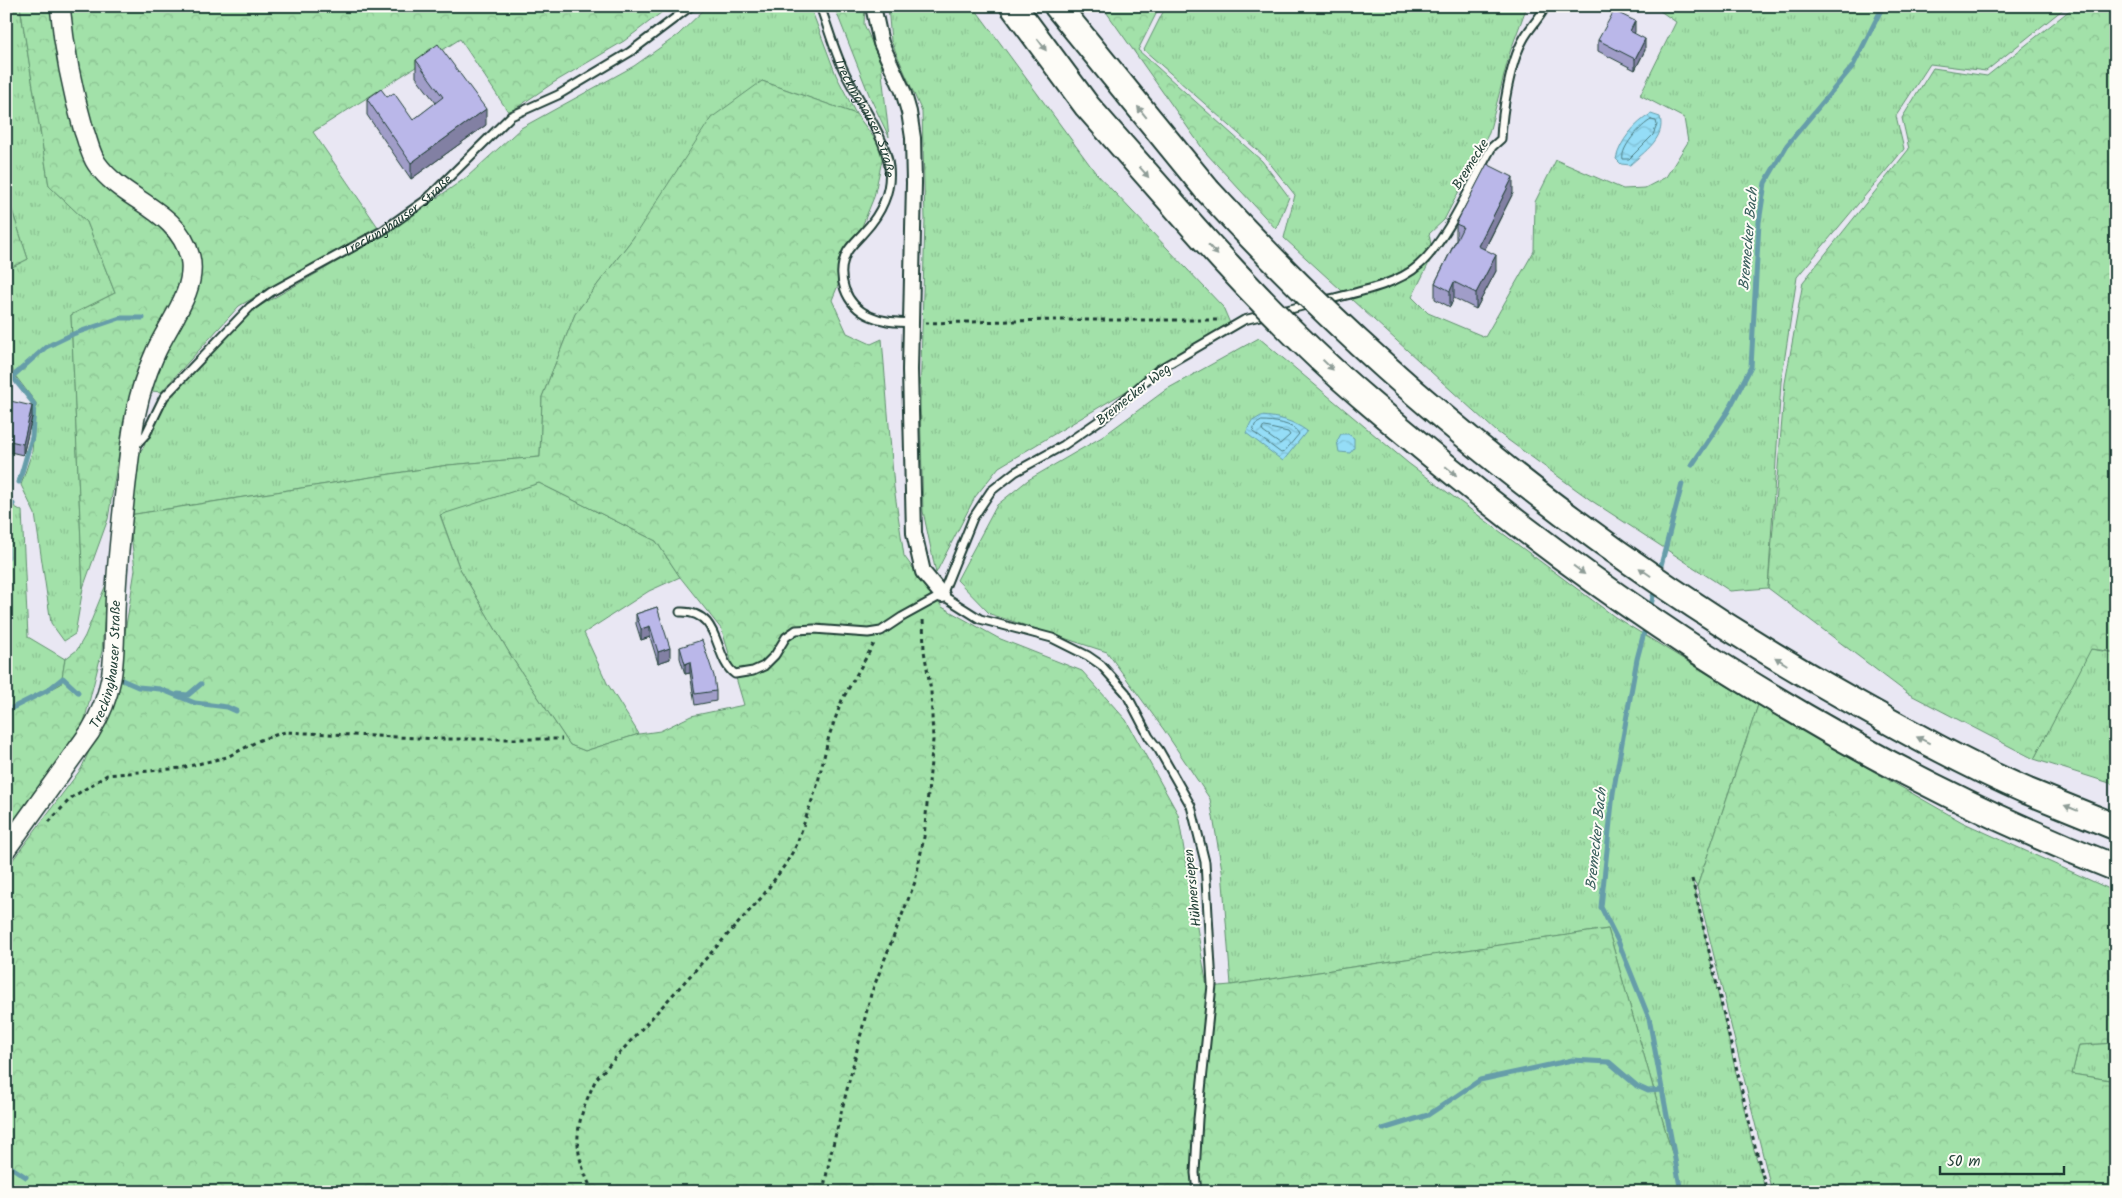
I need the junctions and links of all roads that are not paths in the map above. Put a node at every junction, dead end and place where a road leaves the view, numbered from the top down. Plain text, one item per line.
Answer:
1 (60, 6) edge
2 (691, 6) edge
3 (820, 6) edge
4 (873, 6) edge
5 (1014, 6) edge
6 (1057, 6) edge
7 (1543, 11) dead end
8 (1418, 266) joint
9 (911, 323) junction
10 (130, 451) junction
11 (942, 595) junction
12 (680, 612) dead end
13 (2116, 827) edge
14 (6, 849) edge
15 (2116, 868) edge
16 (1197, 1192) edge

1 - 10 main road, Treckinghauser Straße
2 - 10 lane, Treckinghauser Straße
3 - 9 lane, Treckinghauser Straße
4 - 9 street
5 -> 15 highway, bridge
13 -> 6 highway, bridge
7 - 8 lane, Bremecke
8 - 11 lane, Bremecker Weg
9 - 11 street
10 - 14 main road, Treckinghauser Straße
11 - 12 lane
11 - 16 lane, Hühnersiepen

